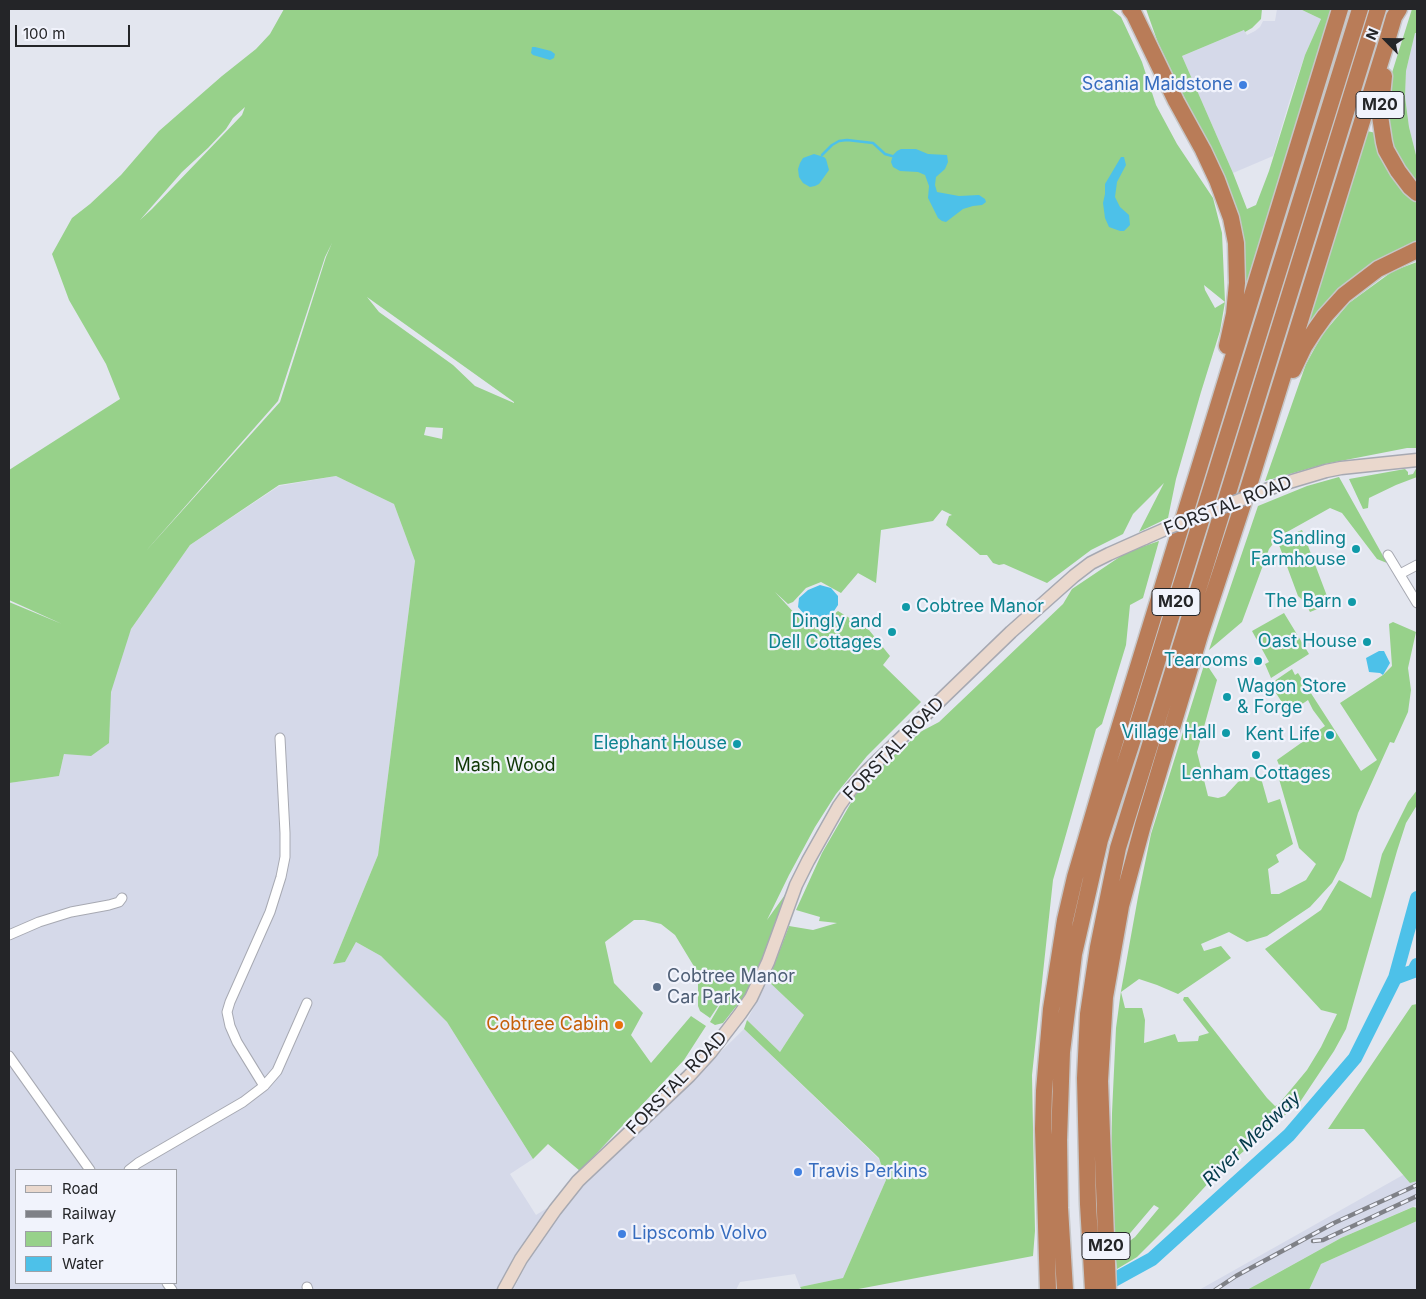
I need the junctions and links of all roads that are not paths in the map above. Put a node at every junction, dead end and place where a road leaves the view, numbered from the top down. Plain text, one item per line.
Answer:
1 (1130, 9) edge
2 (1141, 9) edge
3 (1340, 9) edge
4 (1360, 9) edge
5 (1378, 9) edge
6 (1399, 9) edge
7 (1158, 62) junction
8 (1417, 193) edge
9 (1417, 250) edge
10 (1417, 460) edge
11 (1199, 465) junction
12 (1247, 492) junction
13 (1388, 555) dead end
14 (1417, 565) edge
15 (1400, 574) junction
16 (1417, 603) edge
17 (280, 738) dead end
18 (122, 898) dead end
19 (9, 935) edge
20 (307, 1003) dead end
21 (9, 1056) edge
22 (264, 1086) junction
23 (89, 1169) edge
24 (129, 1169) edge
25 (1096, 1203) junction
26 (1053, 1208) junction
27 (504, 1290) edge
28 (1048, 1290) edge
29 (1065, 1290) edge
30 (1093, 1290) edge
31 (1108, 1290) edge

1 - 7 highway, M20
2 - 7 highway, M20
3 - 11 highway, M20
4 - 26 highway, M20
5 - 25 highway, M20
6 - 8 highway, M20
6 - 12 highway, M20
7 - 11 highway, M20
9 - 12 highway, M20
10 - 27 street, FORSTAL ROAD, bridge
11 - 26 highway, M20
12 - 25 highway, M20
13 - 15 street
14 - 15 street
15 - 16 street
17 - 22 street
18 - 19 street
20 - 22 street
21 - 23 street
22 - 24 street
25 - 30 highway, M20
25 - 31 highway, M20
26 - 28 highway, M20
26 - 29 highway, M20

